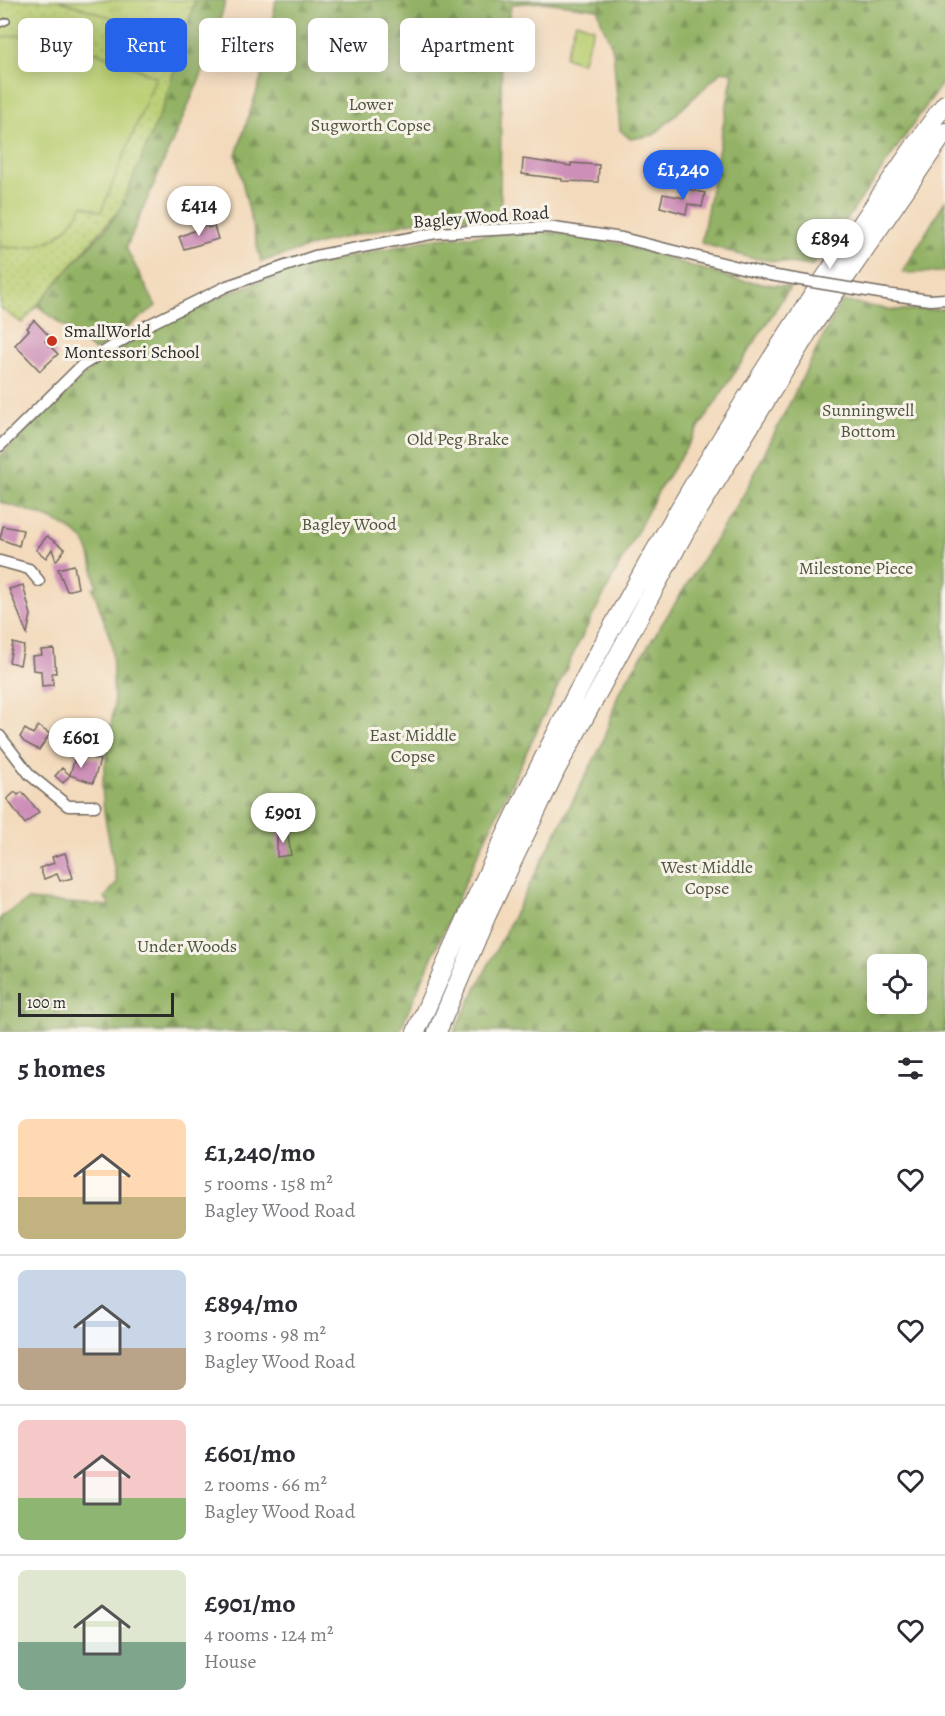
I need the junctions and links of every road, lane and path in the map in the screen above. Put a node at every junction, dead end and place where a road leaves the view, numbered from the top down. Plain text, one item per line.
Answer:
1 (7, 21) dead end
2 (0, 24) edge
3 (945, 104) edge
4 (945, 132) edge
5 (945, 299) edge
6 (0, 446) edge
7 (0, 561) edge
8 (39, 576) dead end
9 (0, 736) edge
10 (95, 806) dead end
11 (416, 1032) edge
12 (436, 1032) edge

1 - 2 lane
3 - 11 highway
4 - 12 highway
5 - 6 street, Bagley Wood Road, bridge
7 - 8 street
9 - 10 street

